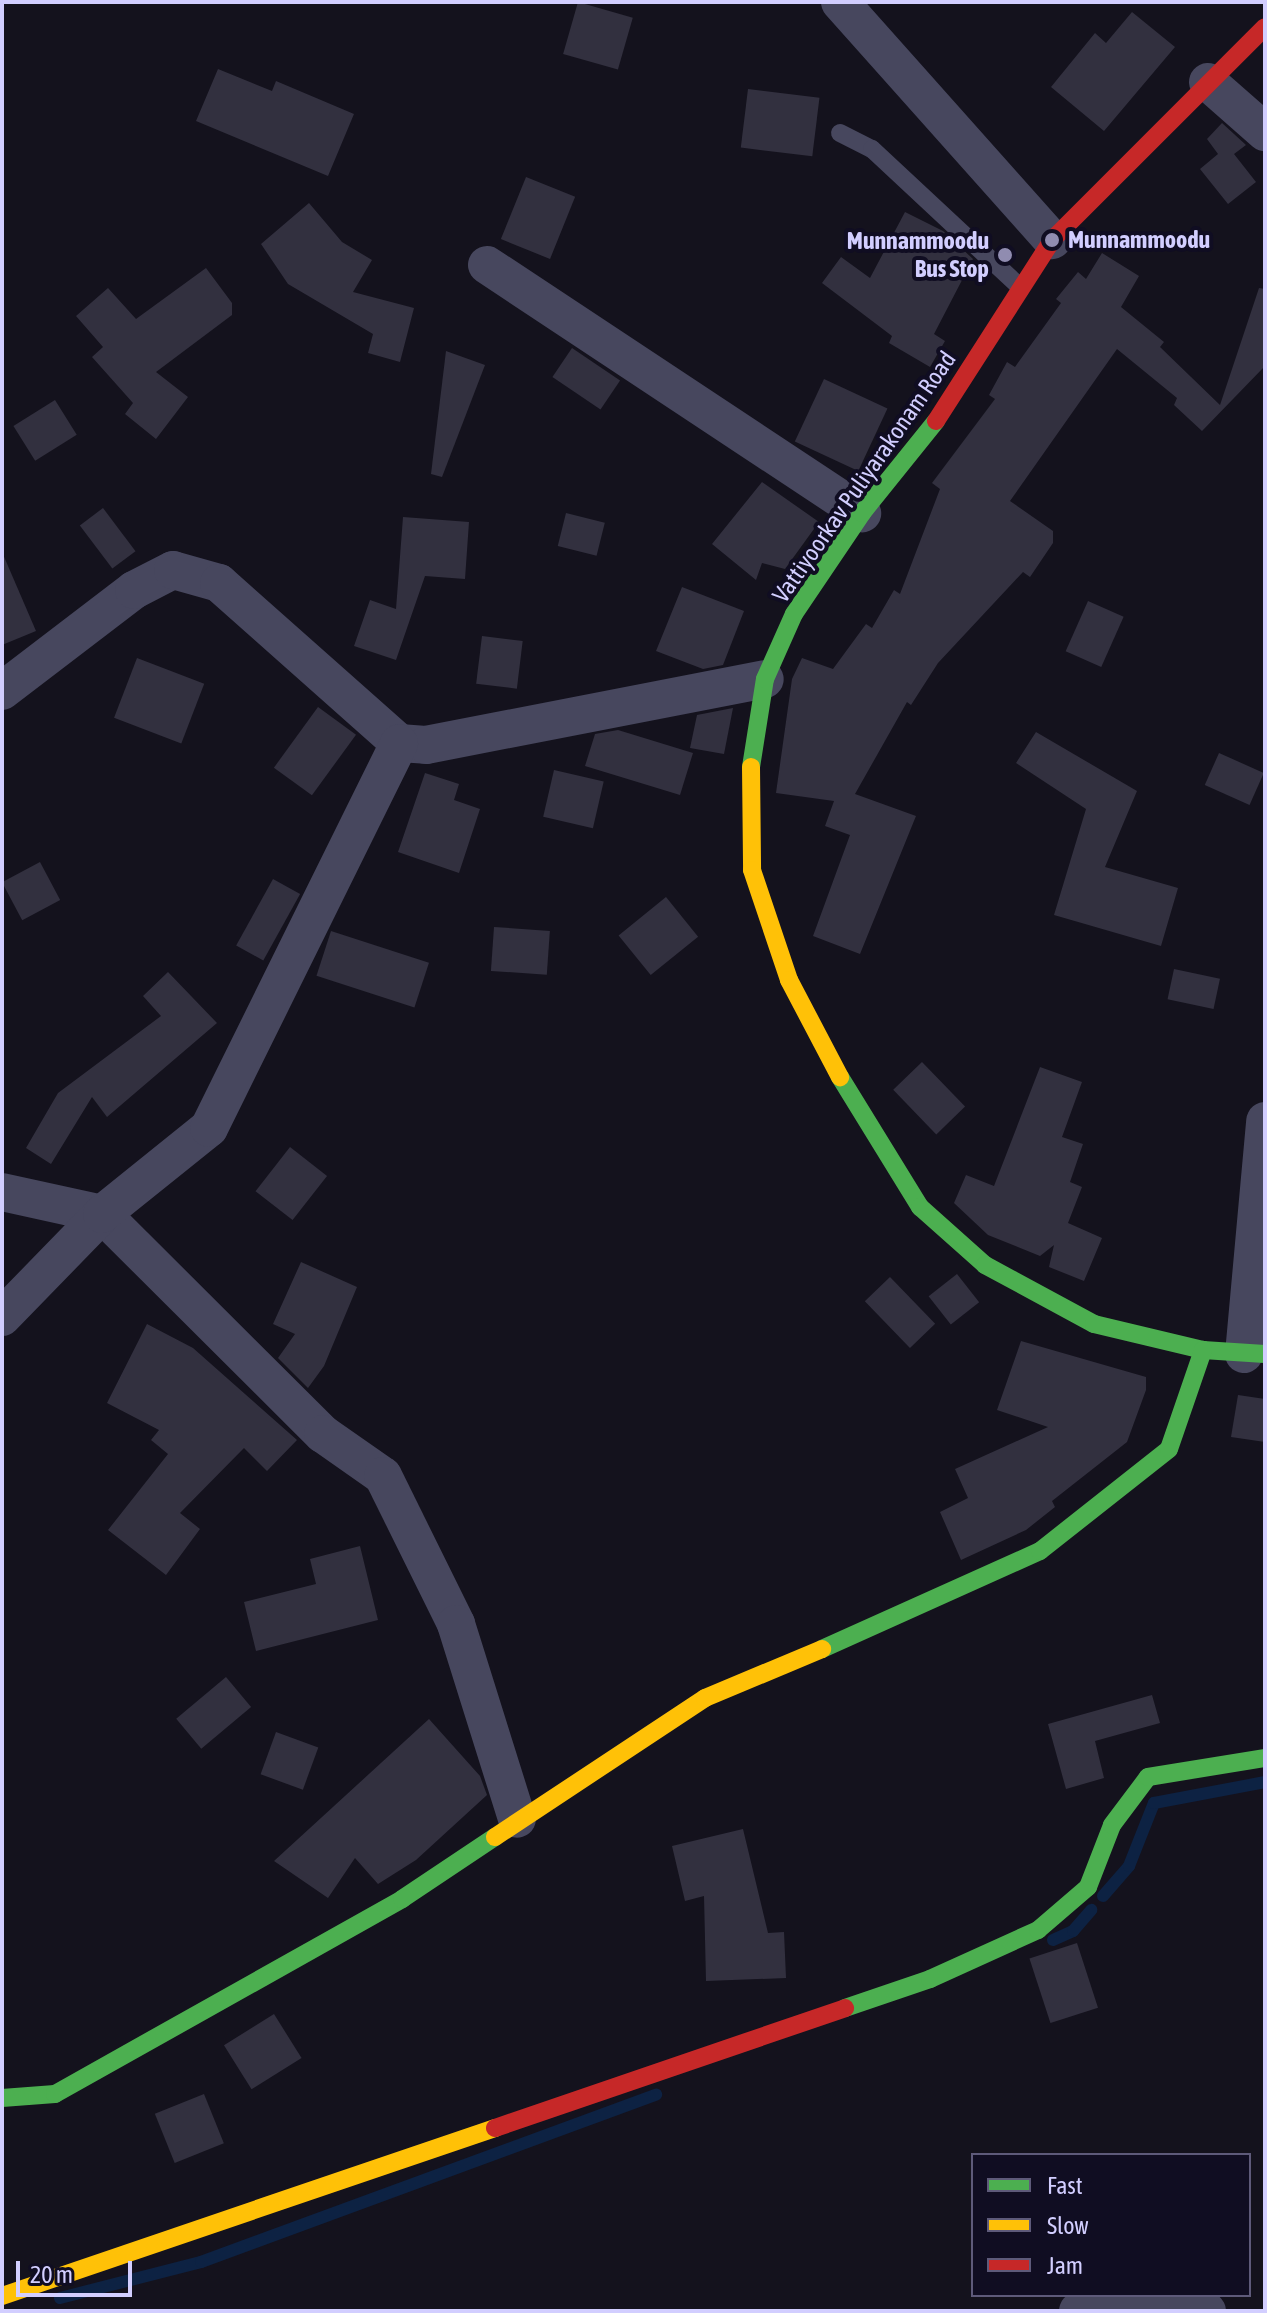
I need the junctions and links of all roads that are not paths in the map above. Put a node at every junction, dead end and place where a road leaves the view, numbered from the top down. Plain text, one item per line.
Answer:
1 (840, 2) edge
2 (1265, 27) edge
3 (1208, 82) junction
4 (1265, 132) edge
5 (840, 133) dead end
6 (1052, 240) junction
7 (487, 265) dead end
8 (1020, 287) junction
9 (862, 513) junction
10 (765, 679) junction
11 (2, 691) edge
12 (399, 743) junction
13 (1265, 1121) edge
14 (2, 1192) edge
15 (102, 1214) junction
16 (2, 1317) edge
17 (1203, 1350) junction
18 (1255, 1354) edge
19 (1265, 1758) edge
20 (517, 1819) junction
21 (2, 2098) edge
22 (2, 2296) edge
23 (1078, 2311) edge
24 (1207, 2311) edge

1 - 6 street
2 - 3 street, Vattiyoorkav Puliyarakonam Road
3 - 4 street
3 - 6 street, Vattiyoorkav Puliyarakonam Road
5 - 8 lane
6 - 8 street, Vattiyoorkav Puliyarakonam Road
7 - 9 street
8 - 9 street, Vattiyoorkav Puliyarakonam Road
9 - 10 street, Vattiyoorkav Puliyarakonam Road
10 - 12 street
10 - 17 street, Vattiyoorkav Puliyarakonam Road
11 - 12 street
12 - 15 street
13 - 18 street
14 - 15 street
15 - 16 street
15 - 20 street
17 - 18 street, Vattiyoorkav Puliyarakonam Road
17 - 20 street
19 - 22 street
20 - 21 street
23 - 24 street

